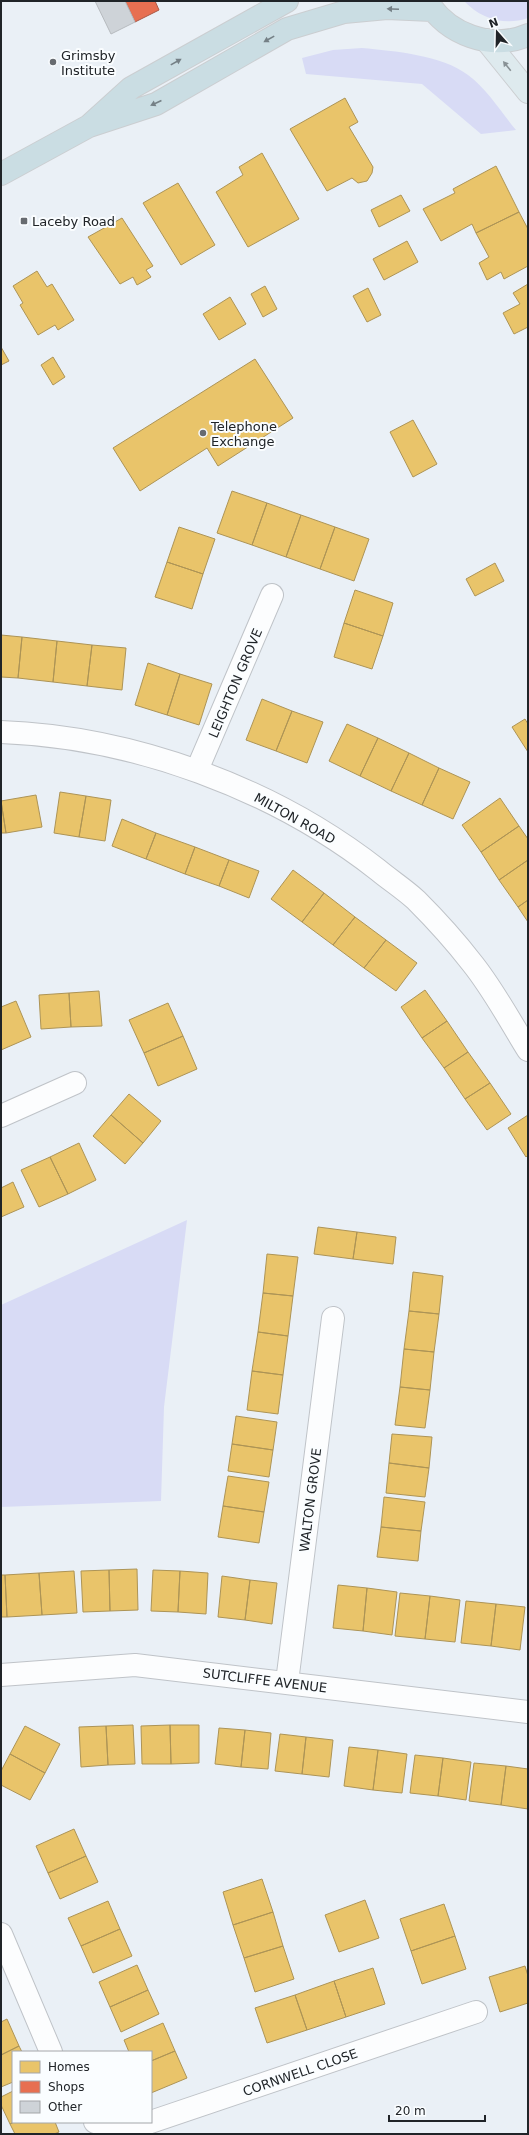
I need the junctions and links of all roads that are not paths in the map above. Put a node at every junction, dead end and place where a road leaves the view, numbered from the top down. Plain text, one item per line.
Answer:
1 (287, 1) edge
2 (430, 5) edge
3 (528, 35) edge
4 (486, 40) junction
5 (528, 92) edge
6 (89, 126) junction
7 (1, 174) edge
8 (272, 595) dead end
9 (1, 732) edge
10 (198, 770) junction
11 (528, 1050) edge
12 (75, 1083) dead end
13 (1, 1116) edge
14 (334, 1318) dead end
15 (1, 1675) edge
16 (287, 1682) junction
17 (528, 1712) edge
18 (1, 1934) edge
19 (476, 2012) dead end
20 (51, 2051) edge
21 (152, 2122) edge
22 (98, 2123) edge
23 (148, 2123) edge

6 -> 1 highway
2 - 4 highway
2 -> 6 highway
3 - 4 highway
5 -> 4 main road
6 - 7 highway
8 - 10 street, LEIGHTON GROVE
9 - 10 street, MILTON ROAD
10 - 11 street, MILTON ROAD
12 - 13 street
14 - 16 street, WALTON GROVE
15 - 16 street, SUTCLIFFE AVENUE
16 - 17 street, SUTCLIFFE AVENUE
18 - 20 street
19 - 21 street, CORNWELL CLOSE
22 - 23 street, CORNWELL CLOSE

